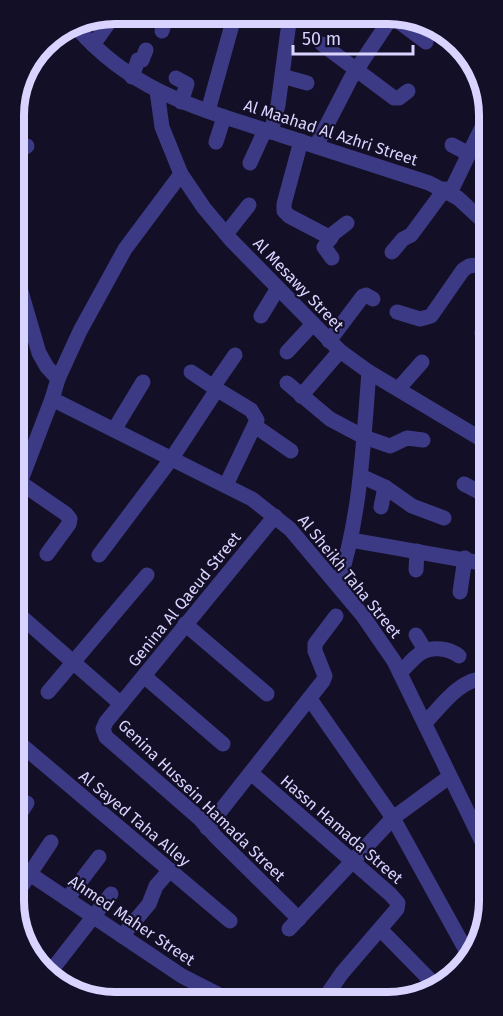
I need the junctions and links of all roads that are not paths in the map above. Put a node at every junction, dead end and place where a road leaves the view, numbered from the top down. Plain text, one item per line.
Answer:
1 (164, 24) edge
2 (232, 24) edge
3 (289, 24) edge
4 (387, 24) edge
5 (107, 25) edge
6 (405, 26) edge
7 (80, 31) edge
8 (162, 31) dead end
9 (426, 42) dead end
10 (322, 44) dead end
11 (93, 45) junction
12 (146, 50) dead end
13 (356, 70) junction
14 (282, 76) junction
15 (132, 77) junction
16 (176, 78) dead end
17 (307, 83) dead end
18 (157, 91) junction
19 (408, 91) dead end
20 (181, 102) junction
21 (208, 111) junction
22 (224, 117) junction
23 (268, 131) junction
24 (479, 133) edge
25 (301, 141) junction
26 (216, 142) dead end
27 (452, 145) dead end
28 (316, 146) junction
29 (469, 153) junction
30 (250, 163) dead end
31 (181, 174) junction
32 (448, 191) junction
33 (249, 205) dead end
34 (479, 218) edge
35 (347, 224) dead end
36 (226, 234) junction
37 (331, 238) junction
38 (392, 252) dead end
39 (332, 258) dead end
40 (479, 265) edge
41 (278, 288) junction
42 (373, 299) dead end
43 (24, 302) edge
44 (397, 312) dead end
45 (261, 316) dead end
46 (313, 324) junction
47 (334, 346) junction
48 (287, 352) dead end
49 (235, 355) dead end
50 (422, 362) dead end
51 (191, 372) dead end
52 (369, 372) junction
53 (58, 379) junction
54 (143, 382) dead end
55 (287, 383) dead end
56 (215, 388) junction
57 (399, 388) junction
58 (301, 396) junction
59 (52, 399) junction
60 (255, 426) junction
61 (114, 430) junction
62 (364, 436) junction
63 (479, 438) edge
64 (423, 440) dead end
65 (291, 451) dead end
66 (172, 458) junction
67 (24, 475) edge
68 (361, 476) junction
69 (464, 484) dead end
70 (226, 485) junction
71 (386, 487) junction
72 (24, 491) edge
73 (479, 492) edge
74 (381, 507) dead end
75 (275, 516) junction
76 (444, 518) dead end
77 (351, 540) junction
78 (417, 551) junction
79 (47, 554) dead end
80 (99, 555) dead end
81 (465, 558) junction
82 (479, 562) edge
83 (416, 570) dead end
84 (147, 575) dead end
85 (338, 585) junction
86 (460, 592) dead end
87 (336, 616) dead end
88 (24, 619) edge
89 (185, 624) junction
90 (416, 635) dead end
91 (425, 650) junction
92 (459, 656) dead end
93 (73, 663) junction
94 (400, 673) junction
95 (144, 676) junction
96 (479, 679) edge
97 (48, 692) dead end
98 (267, 694) dead end
99 (310, 699) junction
100 (121, 704) junction
101 (425, 723) junction
102 (223, 744) dead end
103 (24, 747) edge
104 (251, 774) junction
105 (449, 777) junction
106 (27, 803) dead end
107 (24, 808) edge
108 (393, 818) junction
109 (207, 828) junction
110 (479, 836) edge
111 (51, 842) dead end
112 (99, 857) dead end
113 (351, 862) junction
114 (24, 870) edge
115 (170, 870) junction
116 (111, 894) dead end
117 (67, 899) junction
118 (94, 917) junction
119 (230, 921) dead end
120 (380, 929) junction
121 (122, 936) junction
122 (465, 949) edge
123 (54, 967) edge
124 (431, 981) edge
125 (213, 992) edge
126 (329, 992) edge

1 - 8 street
2 - 21 street
3 - 14 street
4 - 13 street
5 - 11 street
6 - 9 street
7 - 11 street, Al Maahad Al Azhri Street
10 - 13 street
11 - 15 street, Al Maahad Al Azhri Street
12 - 15 street
13 - 19 street
13 - 28 street
14 - 17 street
14 - 23 street
15 - 18 street, Al Maahad Al Azhri Street
16 - 20 street
18 - 20 street, Al Maahad Al Azhri Street
18 - 31 street, Al Mesawy Street
20 - 21 street, Al Maahad Al Azhri Street
21 - 22 street, Al Maahad Al Azhri Street
22 - 23 street, Al Maahad Al Azhri Street
22 - 26 street
23 - 25 street, Al Maahad Al Azhri Street
23 - 30 street
24 - 29 street
25 - 28 street, Al Maahad Al Azhri Street
25 - 37 street
27 - 29 street
28 - 32 street, Al Maahad Al Azhri Street
29 - 32 street
31 - 36 street, Al Mesawy Street
31 - 53 street
32 - 34 street, Al Maahad Al Azhri Street
32 - 38 street
33 - 36 street
35 - 37 street
36 - 41 street, Al Mesawy Street
37 - 39 street
40 - 44 street
41 - 45 street
41 - 46 street, Al Mesawy Street
42 - 47 street
43 - 53 street
46 - 47 street, Al Mesawy Street
46 - 48 street
47 - 52 street, Al Mesawy Street
47 - 58 street
49 - 56 street
50 - 57 street
51 - 56 street
52 - 57 street, Al Mesawy Street
52 - 62 street
53 - 59 street
54 - 61 street
55 - 58 street
56 - 60 street
56 - 66 street
57 - 63 street, Al Mesawy Street
58 - 62 street
59 - 61 street, Al Sheikh Taha Street
59 - 67 street
60 - 65 street
60 - 70 street
61 - 66 street, Al Sheikh Taha Street
62 - 64 street
62 - 68 street
66 - 70 street, Al Sheikh Taha Street
66 - 80 street
68 - 71 street
68 - 77 street
69 - 73 street
70 - 75 street, Al Sheikh Taha Street
71 - 74 street
71 - 76 street
72 - 79 street
75 - 85 street, Al Sheikh Taha Street
75 - 89 street, Genina Al Qaeud Street
77 - 78 street
77 - 85 street
78 - 81 street
78 - 83 street
81 - 82 street
81 - 86 street
84 - 93 street
85 - 94 street, Al Sheikh Taha Street
87 - 99 street
88 - 93 street
89 - 95 street, Genina Al Qaeud Street
89 - 98 street
90 - 91 street
91 - 92 street
91 - 94 street
93 - 97 street
93 - 100 street
94 - 101 street, Al Sheikh Taha Street
95 - 100 street, Genina Al Qaeud Street
95 - 102 street
96 - 101 street
99 - 104 street
99 - 108 street, Hassn Hamada Street
100 - 109 street, Genina Hussein Hamada Street
101 - 105 street, Al Sheikh Taha Street
103 - 115 street, Al Sayed Taha Alley
104 - 109 street
104 - 113 street, Hassn Hamada Street
105 - 108 street
105 - 110 street, Al Sheikh Taha Street
106 - 107 street
108 - 113 street
108 - 122 street, Hassn Hamada Street
109 - 113 street, Genina Hussein Hamada Street
111 - 114 street
112 - 117 street
113 - 120 street, Hassn Hamada Street
114 - 117 street, Ahmed Maher Street
115 - 119 street, Al Sayed Taha Alley
115 - 121 street
116 - 118 street
117 - 118 street, Ahmed Maher Street
118 - 121 street, Ahmed Maher Street
118 - 123 street
120 - 124 street
120 - 126 street, Hassn Hamada Street
121 - 125 street, Ahmed Maher Street

